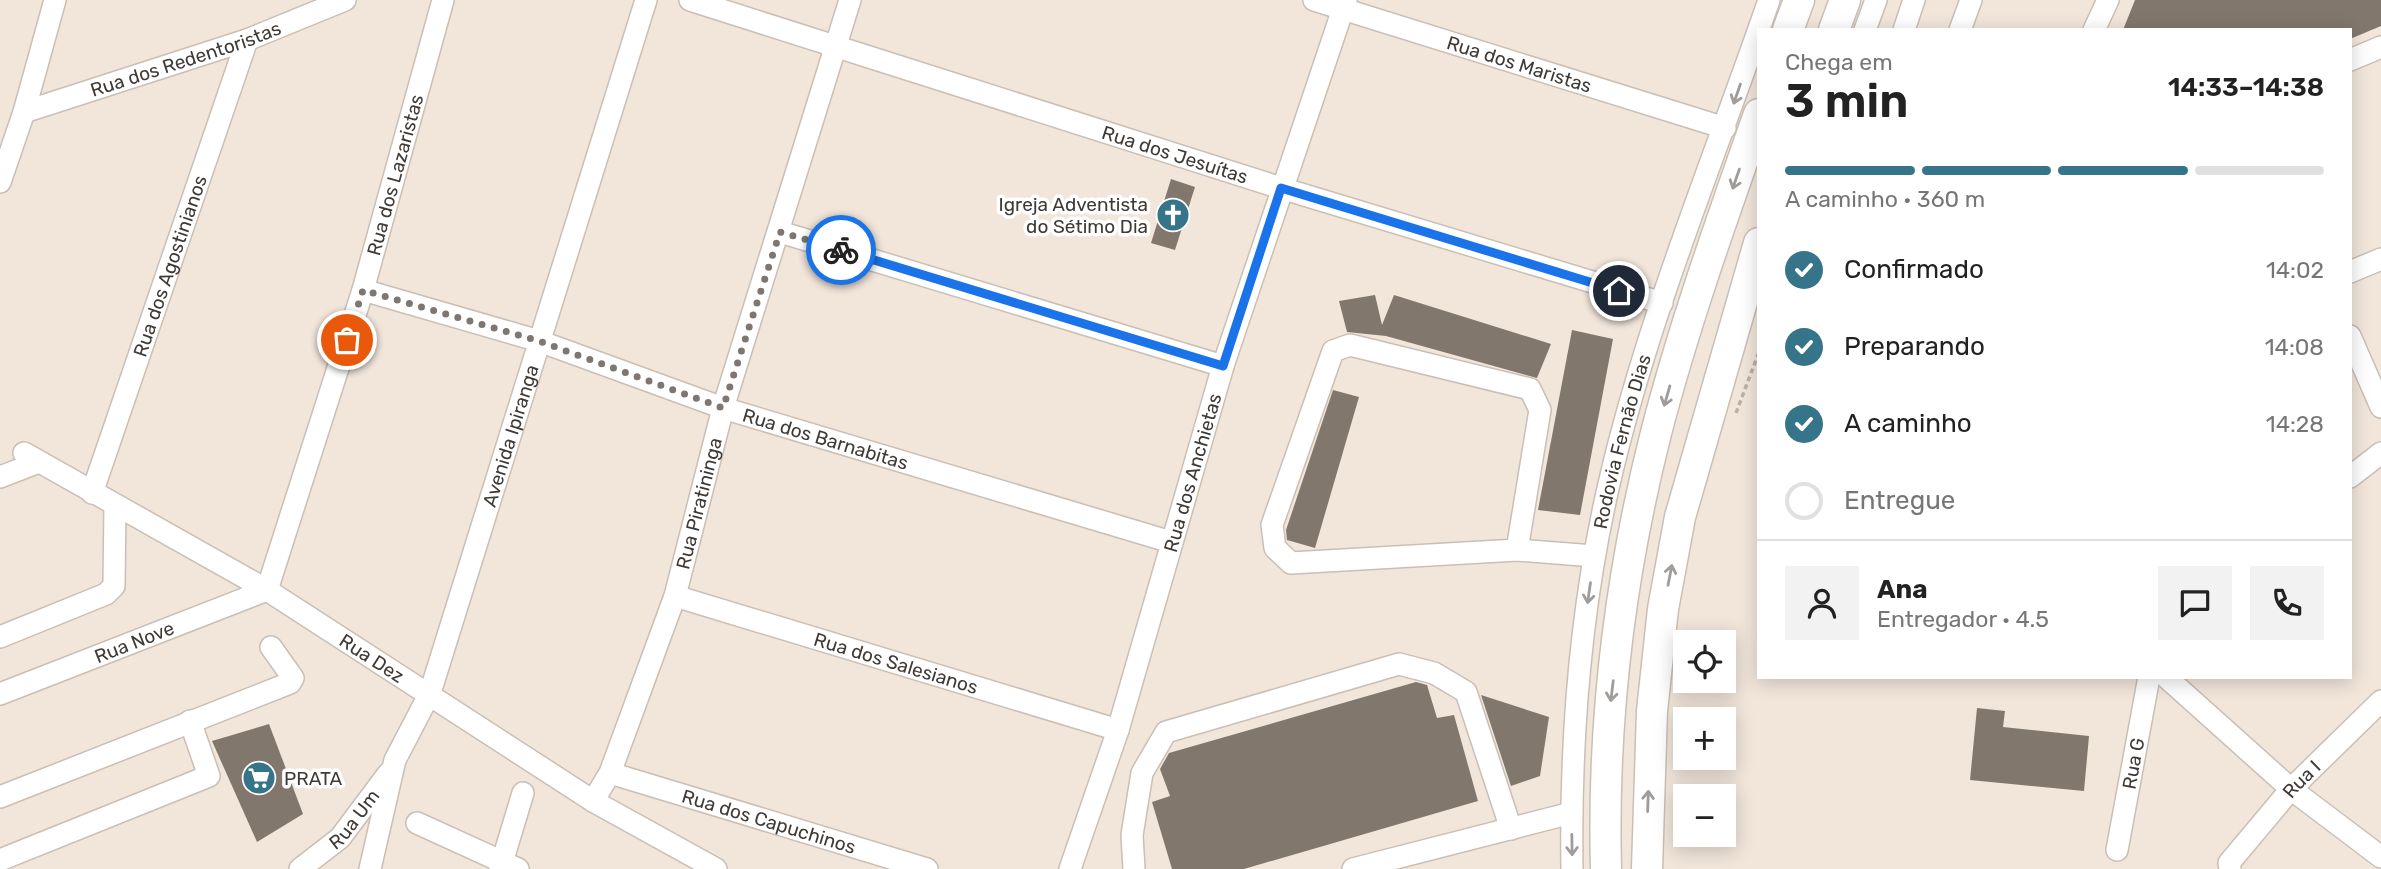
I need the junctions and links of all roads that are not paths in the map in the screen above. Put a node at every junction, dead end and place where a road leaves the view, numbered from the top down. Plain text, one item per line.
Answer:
1 (55, 0) edge
2 (345, 0) edge
3 (443, 0) edge
4 (646, 0) edge
5 (690, 0) edge
6 (850, 0) edge
7 (1314, 0) edge
8 (1769, 0) edge
9 (1798, 0) edge
10 (1844, 0) edge
11 (1876, 0) edge
12 (1914, 0) edge
13 (1971, 0) edge
14 (2108, 0) edge
15 (1345, 4) edge
16 (1759, 28) edge
17 (1789, 28) edge
18 (1835, 28) edge
19 (1866, 28) edge
20 (1905, 28) edge
21 (1961, 28) edge
22 (2095, 28) edge
23 (1757, 35) edge
24 (247, 40) junction
25 (2381, 47) edge
26 (835, 48) junction
27 (2352, 59) edge
28 (24, 112) junction
29 (1757, 120) edge
30 (1725, 128) junction
31 (0, 182) edge
32 (1281, 188) junction
33 (780, 232) junction
34 (1757, 258) edge
35 (2381, 259) edge
36 (2352, 271) edge
37 (363, 290) junction
38 (1757, 301) edge
39 (1662, 303) junction
40 (539, 341) junction
41 (2352, 341) edge
42 (1745, 347) edge
43 (1223, 366) junction
44 (2381, 407) edge
45 (723, 408) junction
46 (2381, 453) edge
47 (2352, 475) edge
48 (0, 477) edge
49 (92, 493) junction
50 (114, 506) junction
51 (1171, 542) junction
52 (1517, 551) junction
53 (1594, 556) junction
54 (267, 590) junction
55 (675, 596) junction
56 (0, 637) edge
57 (271, 647) dead end
58 (2149, 679) edge
59 (2168, 679) edge
60 (429, 693) junction
61 (0, 694) edge
62 (2381, 701) edge
63 (191, 720) junction
64 (1118, 730) junction
65 (395, 760) junction
66 (610, 773) junction
67 (2291, 789) junction
68 (523, 793) dead end
69 (0, 797) edge
70 (593, 801) junction
71 (1572, 813) junction
72 (418, 824) dead end
73 (1511, 828) junction
74 (2117, 850) dead end
75 (2381, 858) edge
76 (0, 860) edge
77 (2229, 866) edge
78 (507, 867) edge
79 (300, 869) edge
80 (370, 869) edge
81 (716, 869) edge
82 (927, 869) edge
83 (1070, 869) edge
84 (1134, 869) edge
85 (1353, 869) edge
86 (1572, 869) edge
87 (1606, 869) edge
88 (1647, 869) edge

1 - 28 street
2 - 24 street, Rua dos Redentoristas
3 - 37 street, Rua dos Lazaristas
4 - 40 street, Avenida Ipiranga
5 - 26 street, Rua dos Jesuítas
6 - 26 street, Rua Piratininga
7 - 15 street, Rua dos Maristas
8 -> 16 street, Rodovia Fernão Dias
9 - 17 highway
10 - 18 highway
11 - 19 street
12 - 20 street
13 - 21 street
14 - 22 street
15 - 30 street, Rua dos Maristas
15 - 32 street, Rua dos Anchietas
23 -> 30 street, Rodovia Fernão Dias
24 - 28 street, Rua dos Redentoristas
24 - 49 street, Rua dos Agostinianos
25 - 27 street
26 - 32 street, Rua dos Jesuítas
26 - 33 street, Rua Piratininga
28 - 31 street
29 -> 87 highway, Rodovia Fernão Dias
30 - 39 street, Rodovia Fernão Dias
32 - 39 street, Rua dos Jesuítas
32 - 43 street, Rua dos Anchietas
33 - 43 street
33 - 45 street, Rua Piratininga
34 - 42 highway
35 - 36 street
37 - 40 street, Rua dos Barnabitas
37 - 54 street, Rua dos Lazaristas
38 - 42 highway
39 - 53 street, Rodovia Fernão Dias
40 - 45 street, Rua dos Barnabitas
40 - 60 street, Avenida Ipiranga
41 - 44 street
88 -> 42 highway
43 - 51 street, Rua dos Anchietas
45 - 51 street, Rua dos Barnabitas
45 - 55 street, Rua Piratininga
46 - 47 street
48 - 49 street, Rua Dez
49 - 50 street, Rua Dez
50 - 54 street, Rua Dez
50 - 56 street
51 - 64 street, Rua dos Anchietas
52 - 52 street
52 - 53 street
53 -> 71 street, Rodovia Fernão Dias
54 - 60 street, Rua Dez
54 - 61 street, Rua Nove
55 - 64 street, Rua dos Salesianos
55 - 66 street, Rua Piratininga
57 - 63 street
58 - 74 street, Rua G
59 - 67 street
60 - 65 street, Avenida Ipiranga
60 - 70 street, Rua Dez
62 - 67 street, Rua I
63 - 69 street
63 - 76 street
64 - 83 street, Rua dos Anchietas
65 - 79 street, Rua Um
65 - 80 street, Avenida Ipiranga
66 - 70 street, Rua Piratininga
66 - 82 street, Rua dos Capuchinos
67 - 75 street
67 - 77 street, Rua I
68 - 78 street
70 - 81 street, Rua Dez
71 - 73 street
71 -> 86 street, Rodovia Fernão Dias
72 - 78 street
73 - 84 street
73 - 85 street

